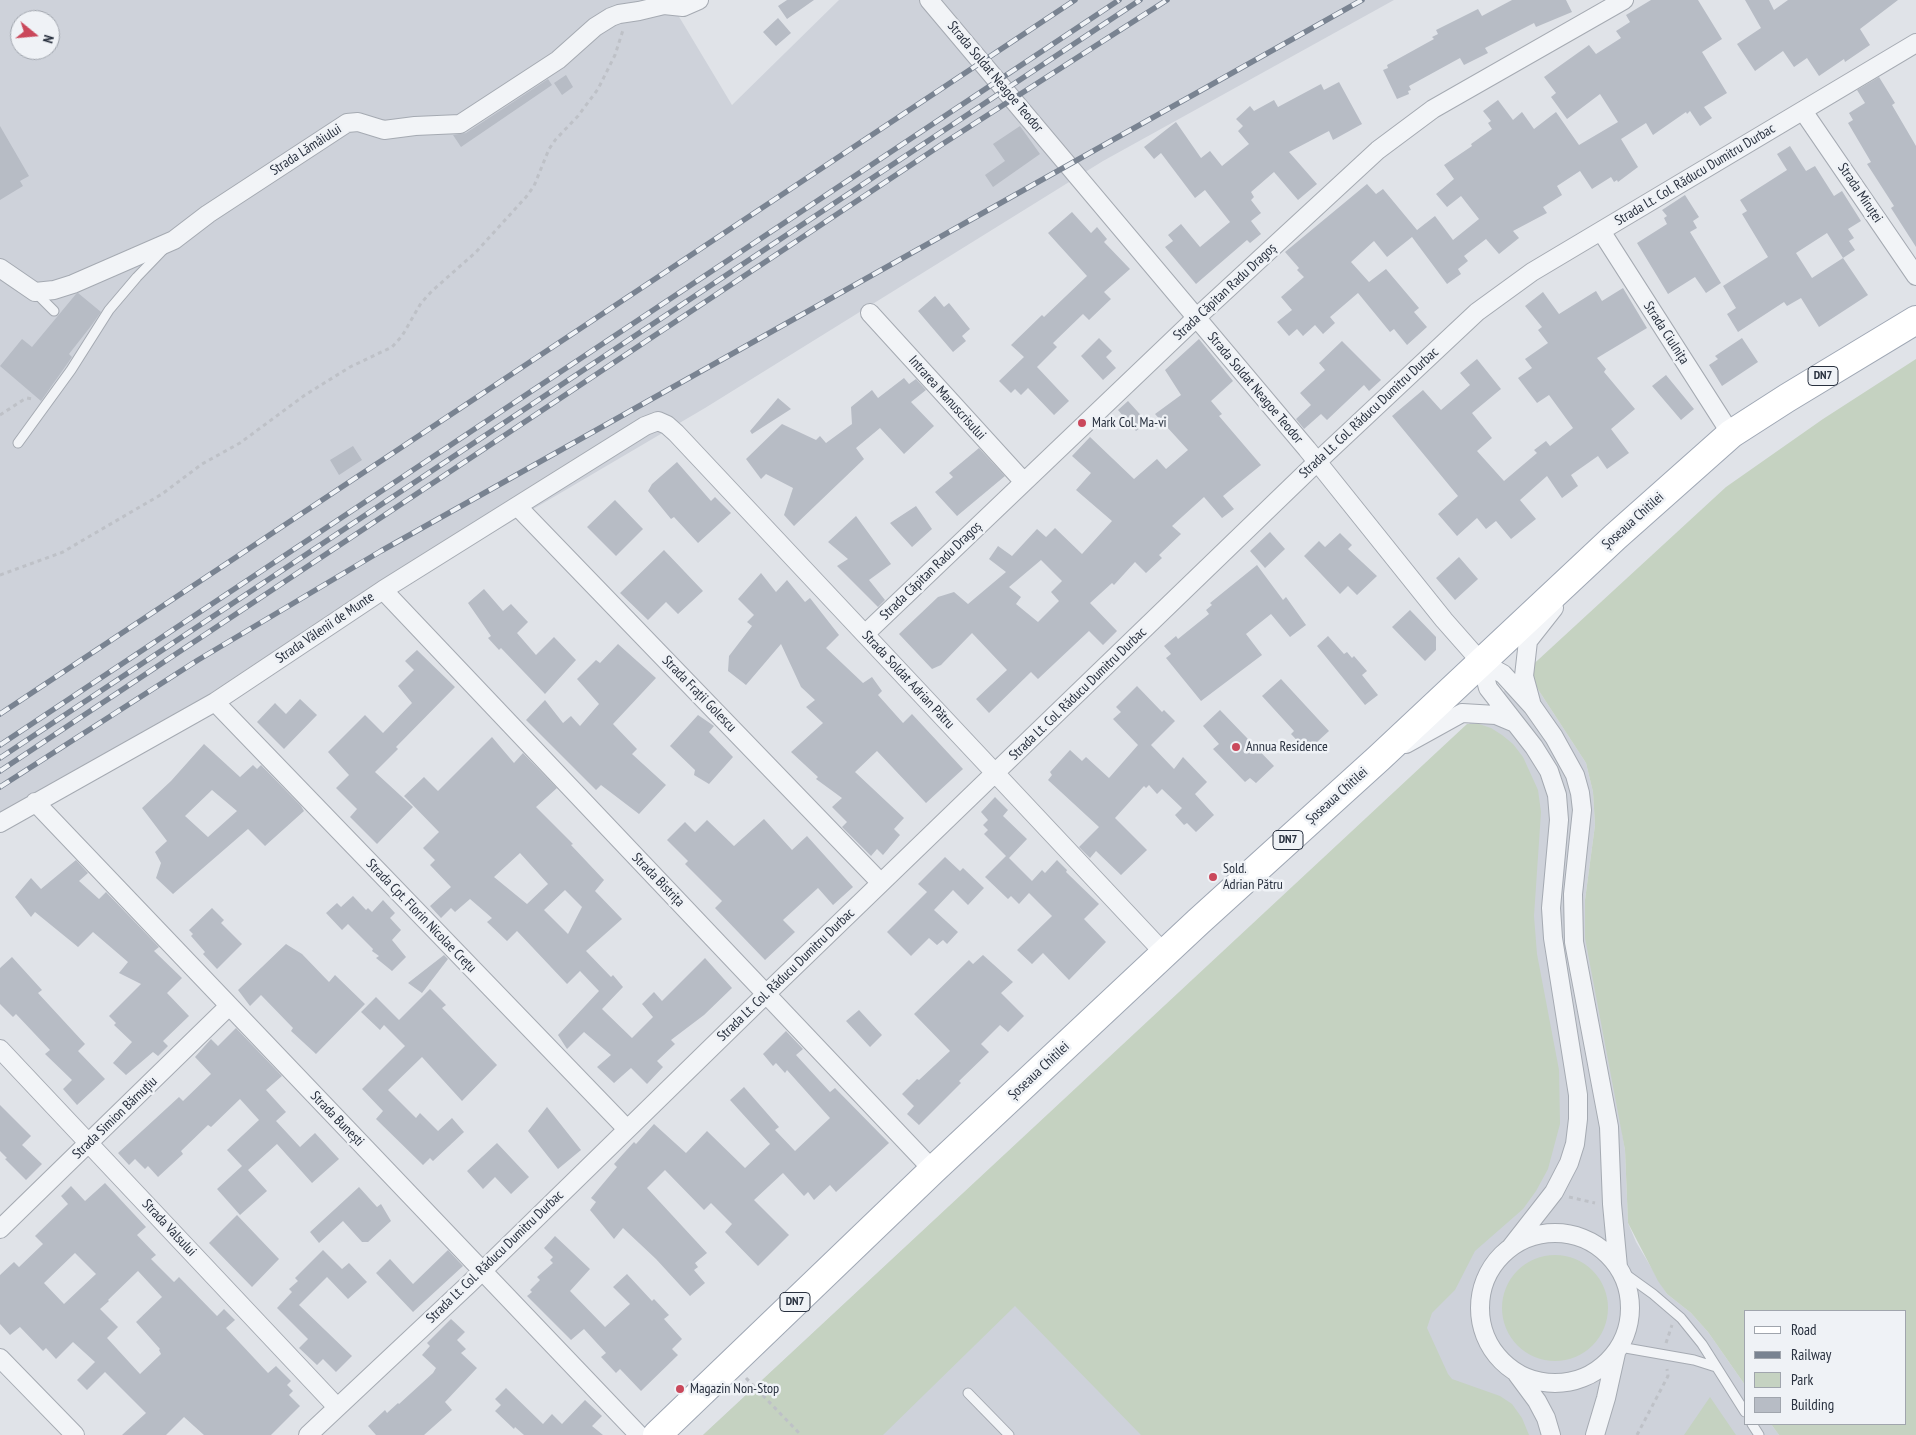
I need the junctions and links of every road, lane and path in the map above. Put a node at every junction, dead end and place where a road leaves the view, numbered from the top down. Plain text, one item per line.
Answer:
1 (700, 0) edge
2 (930, 0) edge
3 (1624, 0) edge
4 (626, 9) junction
5 (1916, 43) edge
6 (1804, 111) junction
7 (1600, 231) junction
8 (174, 240) junction
9 (0, 268) edge
10 (1916, 276) edge
11 (35, 292) junction
12 (54, 311) dead end
13 (870, 313) dead end
14 (1196, 318) junction
15 (1916, 320) edge
16 (45, 406) junction
17 (0, 415) edge
18 (645, 426) joint
19 (1731, 434) junction
20 (18, 442) dead end
21 (1317, 462) junction
22 (1024, 482) junction
23 (517, 506) junction
24 (1595, 556) junction
25 (0, 575) edge
26 (383, 590) junction
27 (865, 634) junction
28 (1481, 662) junction
29 (215, 702) junction
30 (1532, 707) junction
31 (1516, 723) junction
32 (1378, 758) junction
33 (996, 773) junction
34 (35, 802) junction
35 (0, 823) edge
36 (881, 883) junction
37 (1165, 954) junction
38 (766, 994) junction
39 (229, 1006) junction
40 (0, 1049) edge
41 (627, 1129) junction
42 (89, 1143) junction
43 (934, 1170) junction
44 (1554, 1192) junction
45 (1612, 1204) junction
46 (0, 1229) edge
47 (1511, 1248) junction
48 (1619, 1269) junction
49 (482, 1270) junction
50 (1677, 1314) junction
51 (1618, 1350) junction
52 (1665, 1355) junction
53 (0, 1358) edge
54 (732, 1363) junction
55 (1716, 1367) junction
56 (1517, 1374) junction
57 (968, 1393) dead end
58 (337, 1407) junction
59 (1744, 1410) edge
60 (69, 1433) edge
61 (308, 1435) edge
62 (639, 1435) edge
63 (657, 1435) edge
64 (801, 1435) edge
65 (1009, 1435) edge
66 (1551, 1435) edge
67 (1595, 1435) edge
68 (1637, 1435) edge

1 - 4 street, Strada Lămâiului
2 - 14 street, Strada Soldat Neagoe Teodor
3 - 14 street, Strada Căpitan Radu Dragoș
4 - 8 street, Strada Lămâiului
4 - 25 path
5 - 6 street, Strada Lt. Col. Răducu Dumitru Durbac
6 - 7 street, Strada Lt. Col. Răducu Dumitru Durbac
6 - 10 street, Strada Miruței
7 - 19 street, Strada Ciulnița
7 - 21 street, Strada Lt. Col. Răducu Dumitru Durbac
8 - 11 street, Strada Lămâiului
8 - 16 lane
9 - 11 street
11 - 12 lane
13 - 22 street, Intrarea Manuscrisului
14 - 21 street, Strada Soldat Neagoe Teodor
14 - 22 street, Strada Căpitan Radu Dragoș
15 - 19 main road, Șoseaua Chitilei / DN7
16 - 17 path
16 - 20 lane
18 - 23 street, Strada Vălenii de Munte
18 - 27 street, Strada Soldat Adrian Pătru
19 - 24 main road, Șoseaua Chitilei / DN7
21 - 28 street, Strada Soldat Neagoe Teodor
21 - 33 street, Strada Lt. Col. Răducu Dumitru Durbac
22 - 27 street, Strada Căpitan Radu Dragoș
23 - 26 street, Strada Vălenii de Munte
23 - 36 street, Strada Frații Golescu
24 - 28 main road, Șoseaua Chitilei / DN7
24 - 30 street
26 - 29 street, Strada Vălenii de Munte
26 - 38 street, Strada Bistrița
27 - 33 street, Strada Soldat Adrian Pătru
28 - 30 street
28 - 31 street
28 - 32 main road, Șoseaua Chitilei / DN7
29 - 34 street, Strada Vălenii de Munte
29 - 41 street, Strada Cpt. Florin Nicolae Crețu
30 - 45 street
31 - 32 street
31 - 44 street
32 - 37 main road, Șoseaua Chitilei / DN7
33 - 36 street, Strada Lt. Col. Răducu Dumitru Durbac
33 - 37 street, Strada Soldat Adrian Pătru
34 - 35 street, Strada Vălenii de Munte
34 - 39 street, Strada Bunești
36 - 38 street, Strada Lt. Col. Răducu Dumitru Durbac
37 - 43 main road, Șoseaua Chitilei / DN7
38 - 41 street, Strada Lt. Col. Răducu Dumitru Durbac
38 - 43 street, Strada Bistrița
39 - 42 street, Strada Simion Bărnuțiu
39 - 49 street, Strada Bunești
40 - 42 street, Strada Valsului
41 - 49 street, Strada Lt. Col. Răducu Dumitru Durbac
42 - 46 street, Strada Simion Bărnuțiu
42 - 58 street, Strada Valsului
43 - 54 main road, Șoseaua Chitilei / DN7
44 - 45 path
44 - 47 street
45 - 48 street
47 - 48 street
47 - 56 street
48 - 50 lane
48 - 51 street
49 - 58 street, Strada Lt. Col. Răducu Dumitru Durbac
49 - 62 street, Strada Bunești
50 - 52 path
50 - 55 lane
51 - 52 lane
51 - 56 street
51 - 67 street
52 - 55 lane
52 - 68 path
53 - 60 street
54 - 63 main road, Șoseaua Chitilei / DN7
54 - 64 path
55 - 59 lane
56 - 66 street
57 - 65 lane
58 - 61 street, Strada Lt. Col. Răducu Dumitru Durbac

